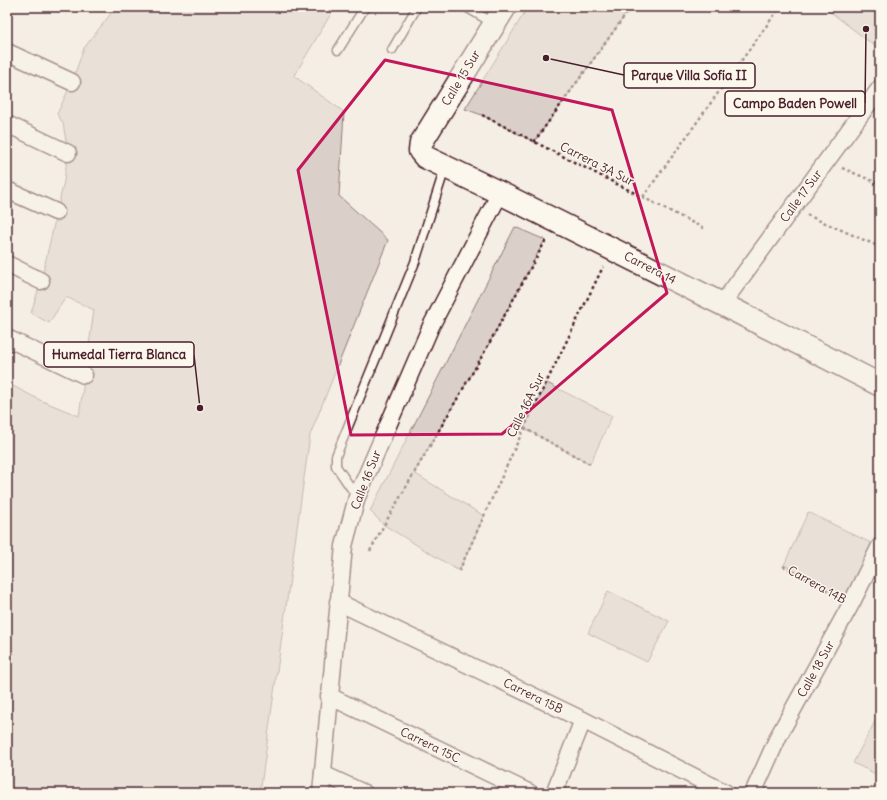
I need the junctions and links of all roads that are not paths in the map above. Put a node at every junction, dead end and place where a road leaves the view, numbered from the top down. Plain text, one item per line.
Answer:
1 (365, 7) edge
2 (417, 7) edge
3 (466, 7) edge
4 (499, 15) edge
5 (338, 50) dead end
6 (392, 50) dead end
7 (7, 52) edge
8 (72, 82) dead end
9 (880, 88) edge
10 (7, 124) edge
11 (420, 151) joint
12 (68, 153) dead end
13 (446, 167) junction
14 (7, 190) edge
15 (500, 193) junction
16 (56, 212) dead end
17 (7, 264) edge
18 (41, 281) dead end
19 (722, 304) junction
20 (7, 338) edge
21 (84, 375) dead end
22 (880, 386) edge
23 (357, 497) junction
24 (880, 546) edge
25 (338, 602) junction
26 (329, 696) junction
27 (583, 720) junction
28 (323, 774) junction
29 (321, 793) edge
30 (364, 793) edge
31 (530, 793) edge
32 (554, 793) edge
33 (726, 793) edge
34 (753, 793) edge

1 - 5 lane
2 - 6 lane
3 - 4 lane
4 - 11 street, Calle 15 Sur
7 - 8 street
9 - 19 street, Calle 17 Sur
10 - 12 street
11 - 13 street, Carrera 14
13 - 15 street, Carrera 14
13 - 23 lane
14 - 16 street
15 - 19 street, Carrera 14
15 - 23 street, Calle 16 Sur
17 - 18 street
19 - 22 street, Carrera 14
20 - 21 street
23 - 25 street, Calle 16 Sur
24 - 34 street, Calle 18 Sur
25 - 26 street, Calle 16 Sur
25 - 27 street, Carrera 15B
26 - 28 street, Calle 16 Sur
26 - 31 street, Carrera 15C
27 - 32 street
27 - 33 street, Carrera 15B
28 - 29 street, Calle 16 Sur
28 - 30 street

